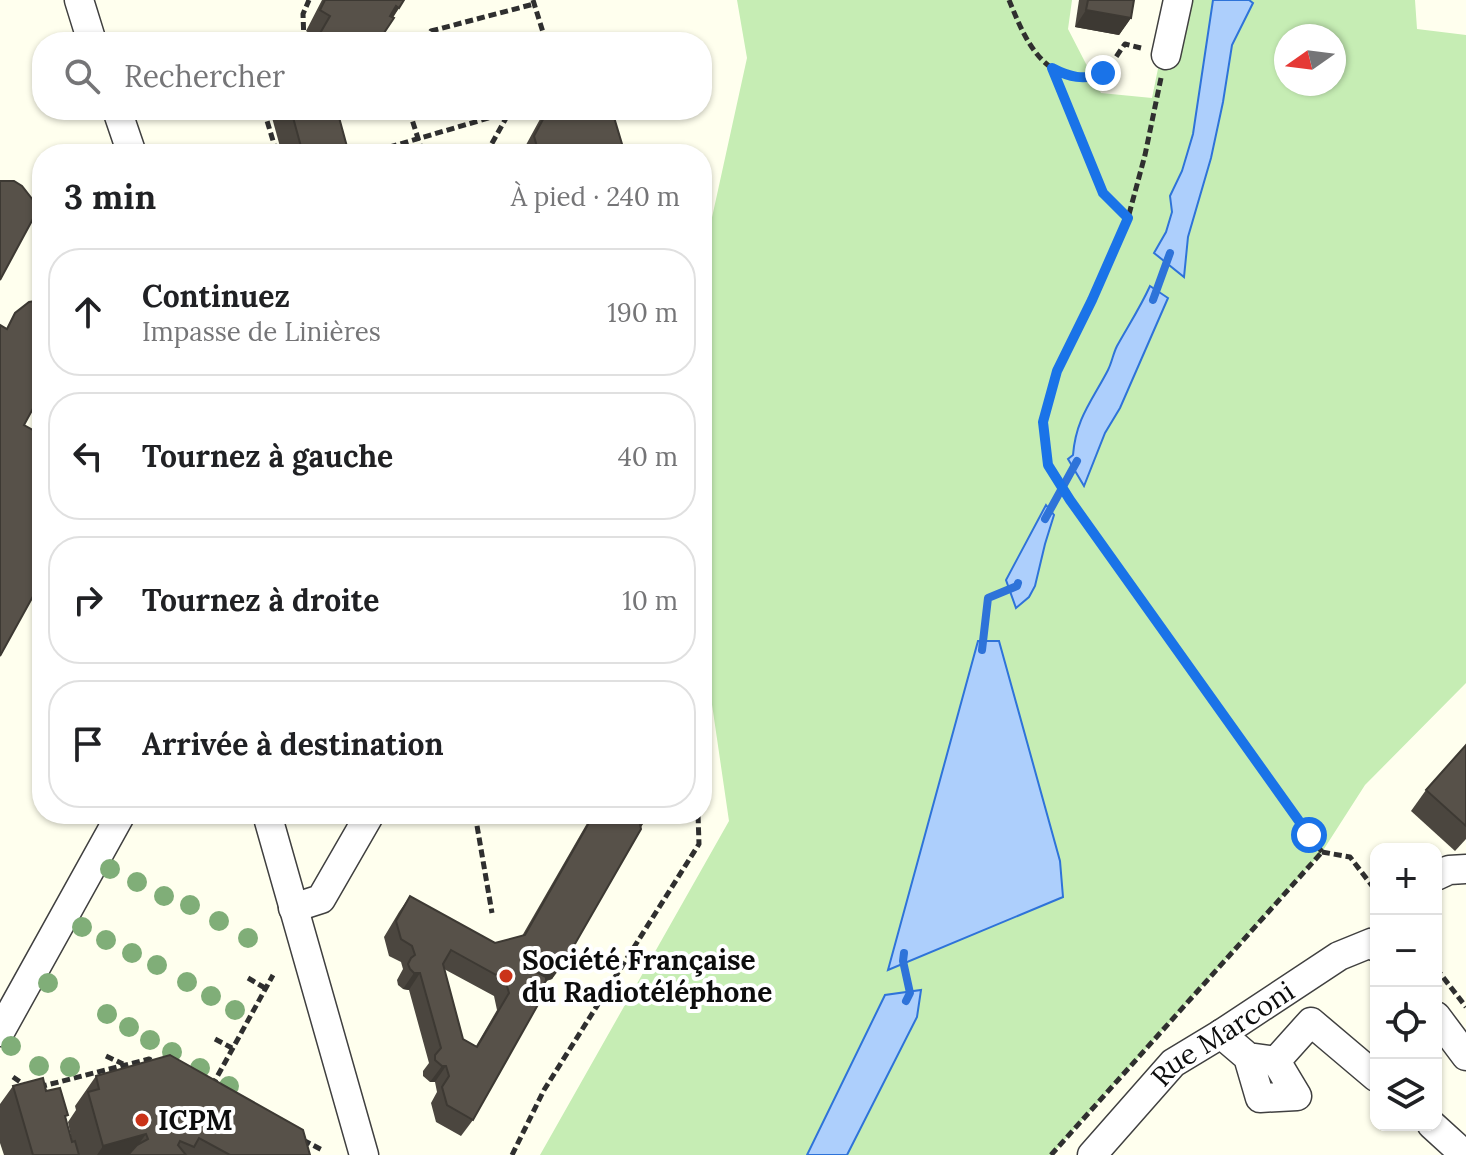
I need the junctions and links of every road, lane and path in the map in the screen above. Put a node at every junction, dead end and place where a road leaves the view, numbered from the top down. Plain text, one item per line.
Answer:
1 (79, 0) edge
2 (309, 0) edge
3 (1009, 0) edge
4 (1178, 0) edge
5 (534, 2) edge
6 (89, 32) edge
7 (304, 32) edge
8 (430, 32) edge
9 (543, 32) edge
10 (1166, 55) junction
11 (1052, 68) junction
12 (120, 120) edge
13 (267, 120) edge
14 (412, 120) edge
15 (479, 120) edge
16 (505, 120) edge
17 (418, 138) junction
18 (129, 144) edge
19 (274, 144) edge
20 (398, 144) edge
21 (420, 144) edge
22 (492, 144) edge
23 (1128, 218) junction
24 (115, 824) edge
25 (270, 824) edge
26 (364, 824) edge
27 (477, 824) edge
28 (698, 824) edge
29 (1322, 852) junction
30 (1466, 869) edge
31 (1442, 873) edge
32 (1370, 883) edge
33 (293, 908) junction
34 (492, 913) dead end
35 (1370, 943) edge
36 (273, 975) dead end
37 (1442, 976) edge
38 (248, 978) dead end
39 (265, 988) junction
40 (1466, 1007) edge
41 (1442, 1024) edge
42 (0, 1032) edge
43 (1221, 1034) junction
44 (215, 1039) dead end
45 (232, 1048) junction
46 (106, 1056) dead end
47 (1466, 1056) edge
48 (124, 1065) junction
49 (161, 1065) edge
50 (1370, 1072) edge
51 (13, 1077) dead end
52 (210, 1090) edge
53 (1439, 1131) edge
54 (290, 1133) edge
55 (324, 1151) dead end
56 (364, 1155) edge
57 (512, 1155) edge
58 (1051, 1155) edge
59 (1092, 1155) edge
60 (1465, 1155) edge

1 - 6 street
2 - 7 path
3 - 11 path
4 - 10 street
5 - 8 path
5 - 9 path
10 - 11 path
10 - 23 path
11 - 23 path
12 - 18 street
13 - 19 path
14 - 17 path
15 - 17 path
16 - 22 path
17 - 20 path
17 - 21 path
23 - 29 path
24 - 42 street
25 - 33 street
26 - 33 street
27 - 34 path
28 - 57 path
29 - 32 path
29 - 58 path
30 - 31 street
33 - 56 street
35 - 43 street, Rue Marconi
36 - 39 path
37 - 40 path
38 - 39 path
39 - 45 path
41 - 47 street
43 - 50 street
43 - 59 street, Rue Marconi
44 - 45 path
45 - 52 path
46 - 48 path
48 - 49 path
48 - 51 path
53 - 60 street
54 - 55 path

